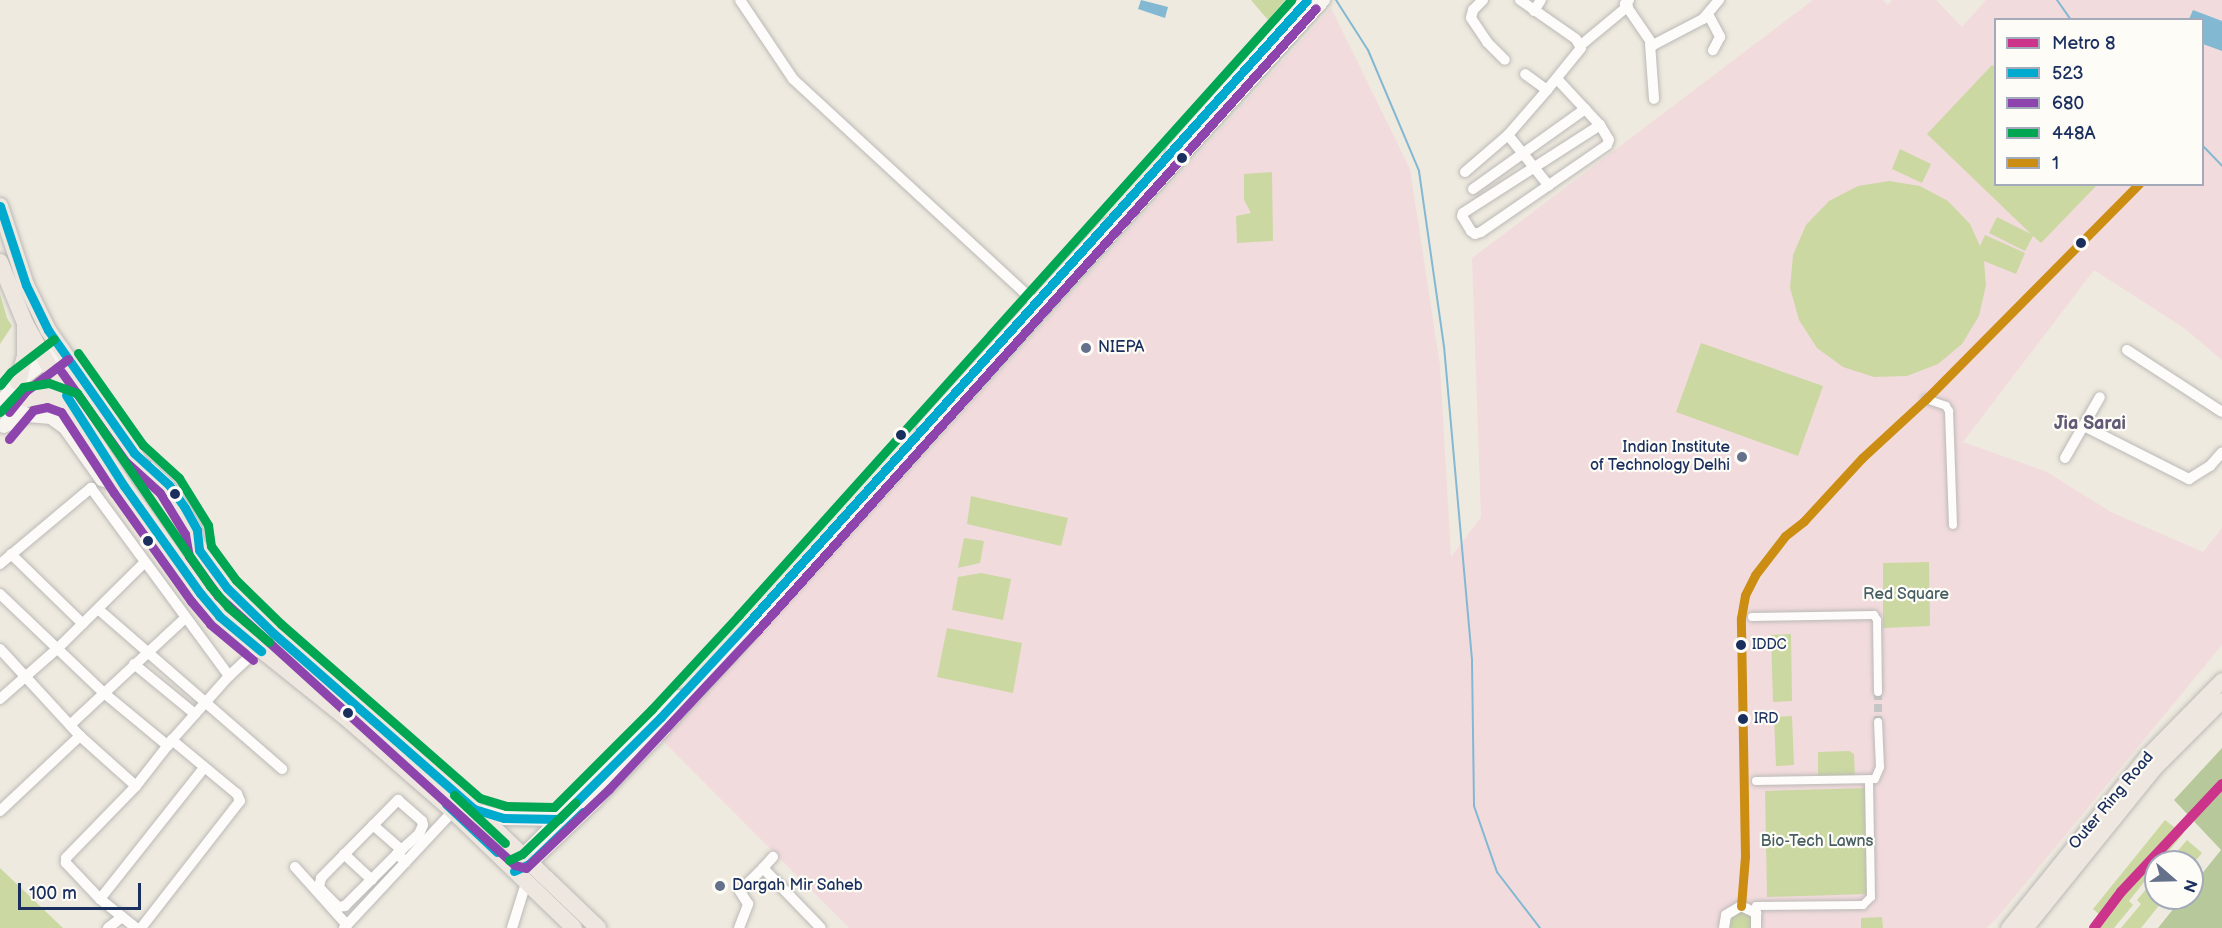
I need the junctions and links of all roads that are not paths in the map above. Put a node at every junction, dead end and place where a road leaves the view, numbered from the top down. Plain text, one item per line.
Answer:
1 (740, 0) edge
2 (1307, 0) edge
3 (1323, 0) edge
4 (1483, 0) edge
5 (1520, 0) edge
6 (1541, 0) edge
7 (1719, 0) edge
8 (1629, 3) edge
9 (1534, 11) junction
10 (1708, 15) junction
11 (1650, 44) junction
12 (1581, 45) junction
13 (1713, 50) dead end
14 (1505, 60) dead end
15 (1525, 74) dead end
16 (1558, 80) junction
17 (1547, 90) junction
18 (1654, 99) dead end
19 (1585, 108) junction
20 (1600, 125) junction
21 (1508, 135) junction
22 (1523, 152) junction
23 (1534, 168) junction
24 (1465, 172) dead end
25 (1549, 186) junction
26 (1473, 189) dead end
27 (0, 206) edge
28 (0, 262) edge
29 (1035, 302) junction
30 (25, 323) junction
31 (2127, 350) dead end
32 (57, 360) junction
33 (18, 382) junction
34 (2100, 397) dead end
35 (26, 399) junction
36 (1926, 399) dead end
37 (69, 402) junction
38 (0, 404) edge
39 (2222, 412) edge
40 (2084, 426) junction
41 (2, 429) edge
42 (2222, 452) edge
43 (2065, 458) dead end
44 (124, 486) junction
45 (1953, 525) dead end
46 (11, 554) junction
47 (144, 563) junction
48 (0, 564) edge
49 (0, 594) edge
50 (98, 609) junction
51 (1752, 617) dead end
52 (185, 618) junction
53 (82, 624) junction
54 (0, 649) edge
55 (57, 649) junction
56 (258, 649) junction
57 (147, 651) junction
58 (134, 664) junction
59 (26, 676) junction
60 (229, 676) junction
61 (2222, 680) edge
62 (1878, 692) tunnel mouth
63 (104, 693) junction
64 (0, 699) edge
65 (2222, 700) edge
66 (206, 703) junction
67 (195, 714) junction
68 (1878, 722) tunnel mouth
69 (70, 725) junction
70 (80, 736) junction
71 (170, 743) junction
72 (204, 768) junction
73 (282, 769) dead end
74 (1869, 780) junction
75 (1756, 781) dead end
76 (136, 786) junction
77 (474, 809) junction
78 (0, 811) edge
79 (453, 811) junction
80 (559, 819) junction
81 (373, 825) junction
82 (345, 854) junction
83 (402, 855) junction
84 (773, 858) dead end
85 (295, 867) dead end
86 (523, 868) junction
87 (764, 868) junction
88 (372, 880) junction
89 (100, 899) junction
90 (1756, 906) dead end
91 (122, 916) junction
92 (346, 926) edge
93 (108, 928) edge
94 (136, 928) edge
95 (141, 928) edge
96 (512, 928) edge
97 (574, 928) edge
98 (597, 928) edge
99 (739, 928) edge
100 (821, 928) edge
101 (1724, 928) edge
102 (1756, 928) edge
103 (2008, 928) edge
104 (2025, 928) edge

1 - 29 street
2 - 29 main road
3 - 86 main road
4 - 14 street
5 - 9 street
6 - 9 street
7 - 10 street
8 - 11 street
8 - 12 street
9 - 12 street
10 - 11 street
10 - 13 street
11 - 18 street
12 - 16 street
15 - 17 street
16 - 17 street
16 - 19 street
17 - 21 street
19 - 20 street
19 - 22 street
20 - 23 street
20 - 25 street
21 - 22 street
21 - 24 street
22 - 23 street
22 - 26 street
23 - 25 street
23 - 25 street
27 - 32 highway
28 - 30 highway
29 - 80 main road
30 - 32 highway
30 - 33 highway
31 - 39 street
32 - 33 main road
32 - 35 main road
32 - 37 highway
32 - 77 highway
33 - 38 main road
34 - 40 street
35 - 37 highway
35 - 41 main road
36 - 45 street
37 - 44 highway
40 - 42 street
40 - 43 street
41 - 44 main road
44 - 56 highway
46 - 47 street
46 - 48 street
46 - 53 street
47 - 50 street
47 - 52 street
49 - 55 street
50 - 53 street
50 - 57 street
51 - 62 street
52 - 57 street
52 - 60 street
53 - 55 street
54 - 59 street
55 - 59 street
55 - 63 street
56 - 60 street
56 - 79 highway
57 - 58 street
57 - 66 street
58 - 63 street
58 - 67 street
59 - 64 street
59 - 69 street
60 - 66 street
61 - 103 main road, Outer Ring Road
63 - 69 street
63 - 71 street
65 - 104 main road, Outer Ring Road
66 - 67 street
66 - 73 street
67 - 71 street
68 - 74 street
69 - 70 street
70 - 76 street
70 - 78 street
71 - 72 street
71 - 76 street
72 - 89 street
72 - 95 street
74 - 75 street
74 - 90 street
76 - 89 street
77 - 80 main road
77 - 86 highway
79 - 83 street
79 - 86 highway
80 - 86 main road
81 - 82 street
81 - 83 street
81 - 83 street
82 - 88 street
82 - 88 street
83 - 88 street
83 - 92 street
84 - 87 street
85 - 92 street
86 - 96 street
86 - 97 highway
86 - 98 highway
87 - 99 street
87 - 100 street
89 - 91 street
91 - 93 street
91 - 94 street
101 - 102 street

